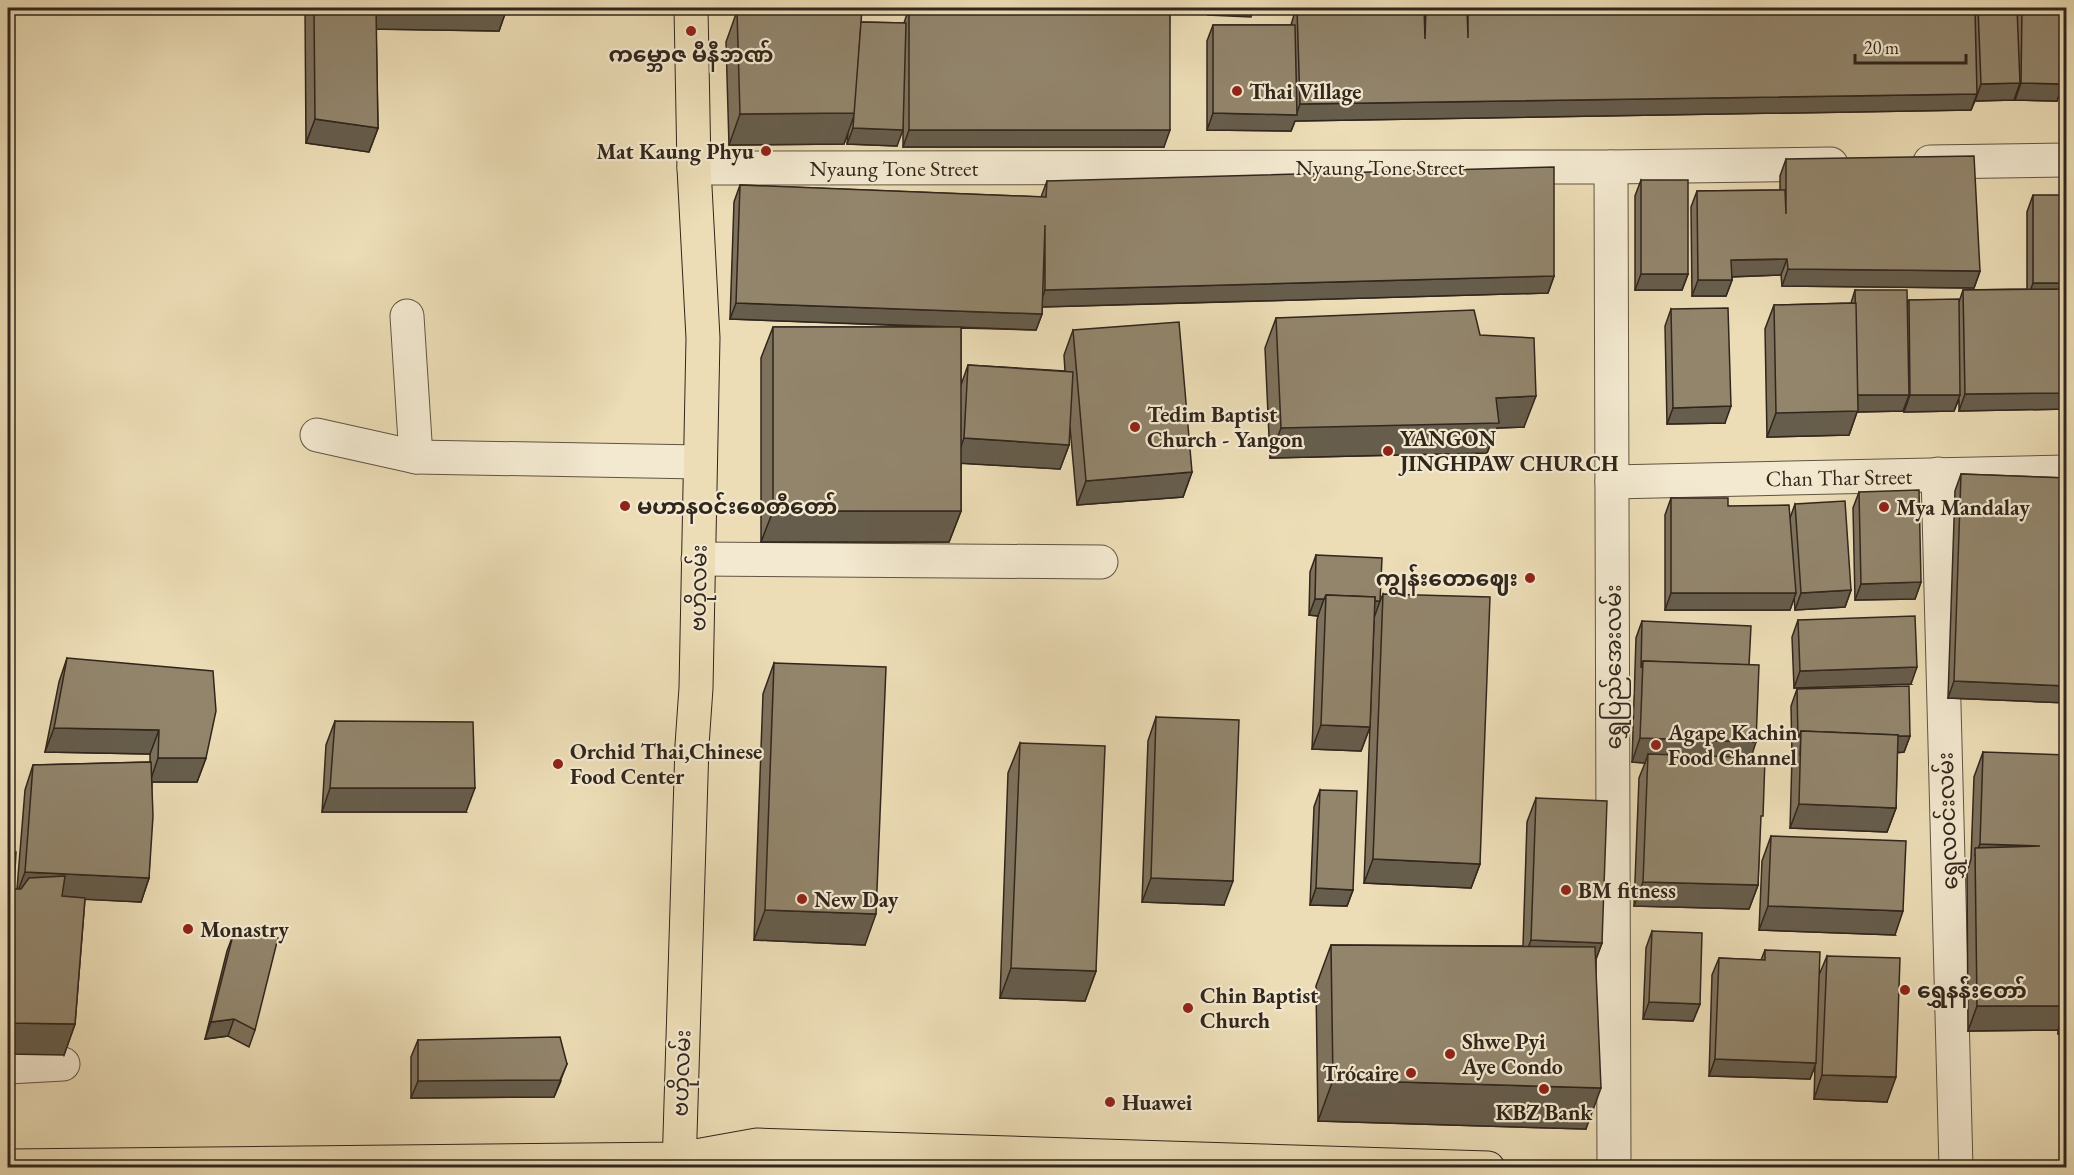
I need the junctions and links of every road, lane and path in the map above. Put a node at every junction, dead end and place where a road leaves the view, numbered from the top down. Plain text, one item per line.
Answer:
1 (691, 8) edge
2 (2067, 160) edge
3 (1863, 163) edge
4 (1899, 163) edge
5 (1611, 167) junction
6 (694, 168) junction
7 (407, 316) dead end
8 (317, 435) dead end
9 (416, 457) junction
10 (699, 462) junction
11 (2067, 471) edge
12 (1938, 474) junction
13 (1612, 482) junction
14 (698, 559) junction
15 (1101, 562) dead end
16 (63, 1064) dead end
17 (8, 1067) edge
18 (685, 1165) edge
19 (8, 1166) edge
20 (1488, 1167) edge
21 (1614, 1167) edge
22 (1956, 1167) edge

1 - 6 main road, ဗဟိုလမ်း
2 - 4 street
3 - 5 street, Nyaung Tone Street
5 - 6 street, Nyaung Tone Street
5 - 13 street, ရွှေပြည်အေးလမ်း
6 - 10 main road, ဗဟိုလမ်း
7 - 9 street
8 - 9 street
9 - 10 street
10 - 14 main road, ဗဟိုလမ်း
11 - 12 street, Chan Thar Street
12 - 13 street, Chan Thar Street
12 - 22 street, ရွှေလဝင်းလမ်း
13 - 21 street, ရွှေပြည်အေးလမ်း
14 - 15 street
14 - 18 main road, ဗဟိုလမ်း
16 - 17 street
18 - 19 main road
18 - 20 main road

